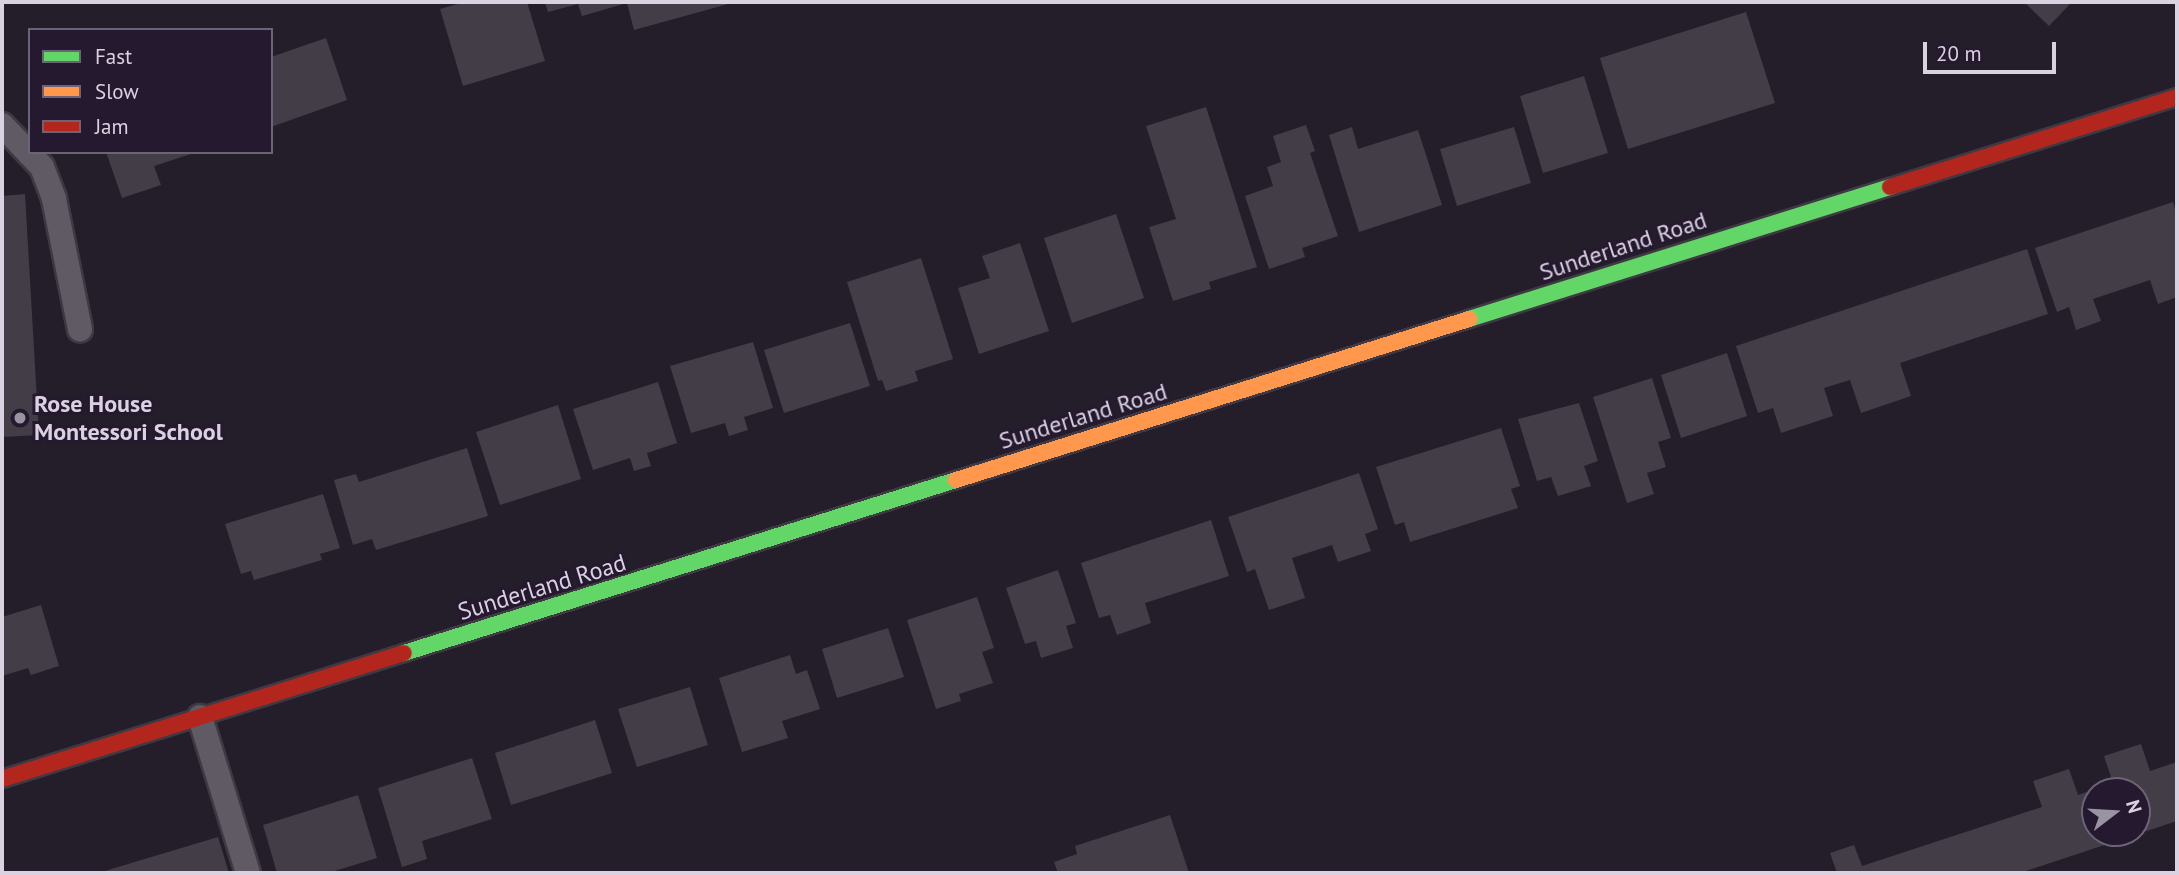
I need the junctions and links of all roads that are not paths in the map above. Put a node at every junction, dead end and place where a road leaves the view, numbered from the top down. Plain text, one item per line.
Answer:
1 (2177, 97) edge
2 (2, 125) edge
3 (28, 152) edge
4 (30, 154) edge
5 (80, 329) dead end
6 (200, 717) junction
7 (2, 779) edge
8 (248, 873) edge

1 - 6 street, Sunderland Road
2 - 3 lane
4 - 5 lane
6 - 7 street, Sunderland Road
6 - 8 lane

